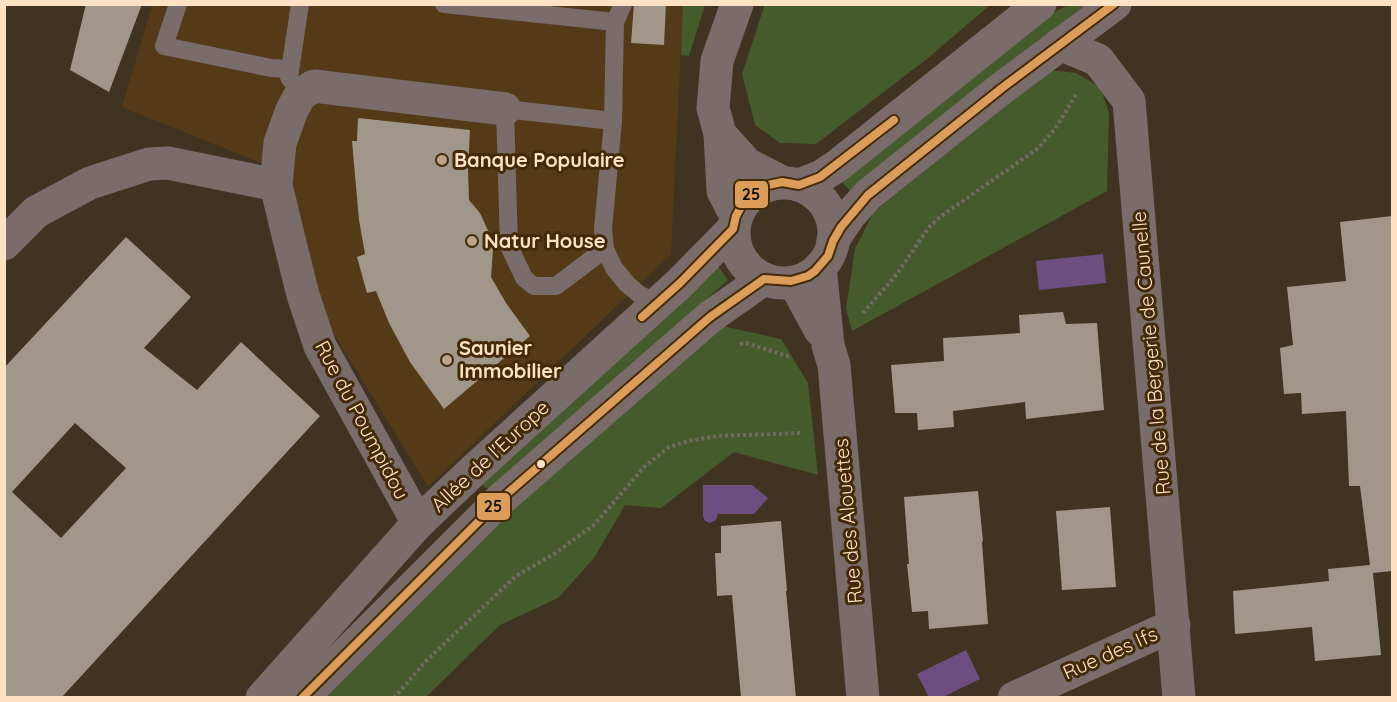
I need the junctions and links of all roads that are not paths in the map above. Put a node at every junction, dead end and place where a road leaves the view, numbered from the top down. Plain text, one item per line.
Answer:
1 (178, 4) edge
2 (300, 4) edge
3 (444, 4) edge
4 (623, 4) edge
5 (737, 4) edge
6 (1040, 4) edge
7 (1115, 4) edge
8 (573, 11) edge
9 (615, 22) junction
10 (1060, 44) junction
11 (295, 82) junction
12 (506, 109) junction
13 (613, 122) junction
14 (720, 134) junction
15 (791, 184) junction
16 (276, 185) junction
17 (735, 223) junction
18 (4, 244) edge
19 (605, 249) junction
20 (802, 267) junction
21 (657, 303) junction
22 (418, 523) junction
23 (1174, 625) junction
24 (262, 698) edge
25 (302, 698) edge
26 (863, 698) edge
27 (1014, 698) edge
28 (1179, 698) edge

1 - 11 lane
2 - 11 lane
3 - 8 lane
4 - 9 lane
5 - 14 street
6 - 15 street
7 - 10 street, Allée de l'Europe
8 - 9 lane
9 - 13 lane
10 - 20 street, Allée de l'Europe
10 - 23 street, Rue de la Bergerie de Caunelle
11 - 12 street
11 - 16 street, Rue du Poumpidou
12 - 13 lane
12 - 19 lane
13 - 19 lane
14 - 15 street
14 - 17 street
15 - 17 street
15 - 20 street
16 - 18 street
16 - 22 street, Rue du Poumpidou
17 - 20 street
17 - 21 street, Allée de l'Europe
19 - 21 lane
20 - 25 street, Allée de l'Europe
20 - 26 street, Rue des Alouettes
21 - 22 street, Allée de l'Europe
22 - 24 street, Allée de l'Europe
23 - 27 street, Rue des Ifs
23 - 28 street, Rue de la Bergerie de Caunelle

